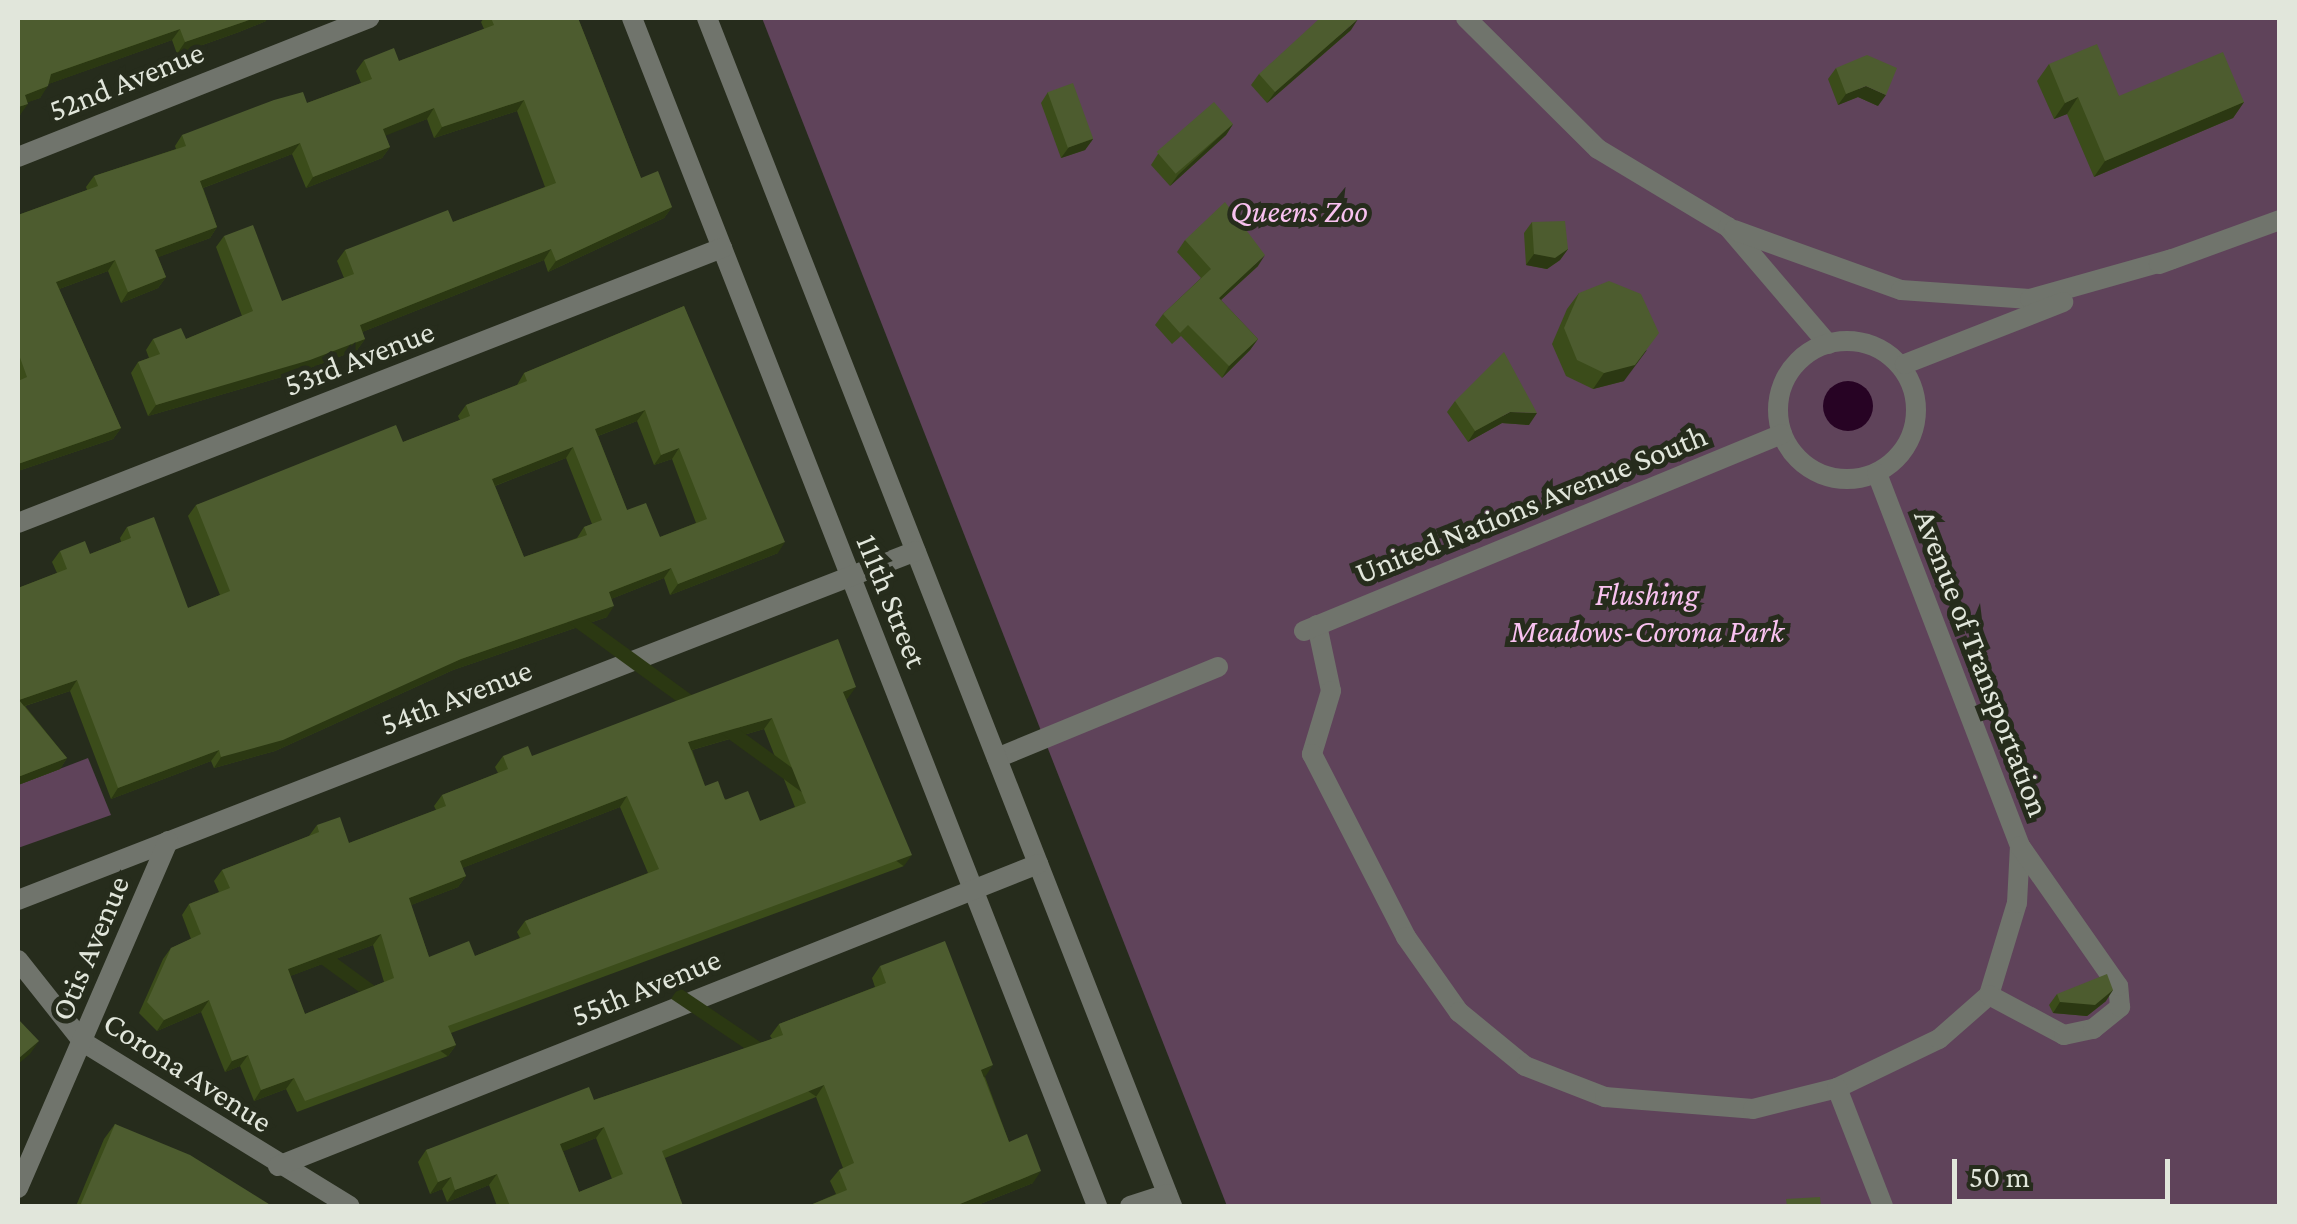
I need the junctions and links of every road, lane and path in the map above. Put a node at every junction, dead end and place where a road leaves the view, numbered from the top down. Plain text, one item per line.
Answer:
1 (369, 18) edge
2 (632, 18) edge
3 (707, 18) edge
4 (1466, 18) edge
5 (18, 157) edge
6 (2280, 220) edge
7 (1728, 228) junction
8 (722, 248) junction
9 (2172, 259) junction
10 (1828, 344) junction
11 (1905, 364) junction
12 (1782, 434) junction
13 (1877, 473) junction
14 (18, 523) edge
15 (916, 551) junction
16 (850, 576) junction
17 (1218, 667) dead end
18 (997, 758) junction
19 (168, 841) junction
20 (2020, 846) junction
21 (1038, 864) junction
22 (973, 889) junction
23 (18, 900) edge
24 (18, 960) edge
25 (1989, 994) junction
26 (83, 1042) junction
27 (1837, 1088) junction
28 (278, 1166) junction
29 (18, 1188) edge
30 (1169, 1200) edge
31 (350, 1206) edge
32 (1097, 1206) edge
33 (1130, 1206) edge
34 (1883, 1206) edge

1 - 5 street, 52nd Avenue
2 - 8 street, 111th Street
3 - 15 street, 111th Street
4 - 7 street
6 - 9 street
7 - 9 street
7 - 10 street
8 - 14 street, 53rd Avenue
8 - 16 street, 111th Street
9 - 11 street
10 - 11 street
10 - 12 street
11 - 13 street
12 - 13 street
12 - 27 street, United Nations Avenue South
13 - 20 street, Avenue of Transportation
15 - 16 street, 54th Avenue
15 - 18 street, 111th Street
16 - 19 street, 54th Avenue
16 - 22 street, 111th Street
17 - 18 street
18 - 21 street, 111th Street
19 - 23 street, 54th Avenue
19 - 26 street, Otis Avenue
20 - 25 street, Avenue of Transportation
20 - 25 street
21 - 22 street, 55th Avenue
21 - 30 street, 111th Street
22 - 28 street, 55th Avenue
22 - 32 street, 111th Street
24 - 26 street, Corona Avenue
25 - 27 street
26 - 28 street, Corona Avenue
26 - 29 street, Otis Avenue
27 - 34 street
28 - 31 street, Corona Avenue
30 - 33 street

